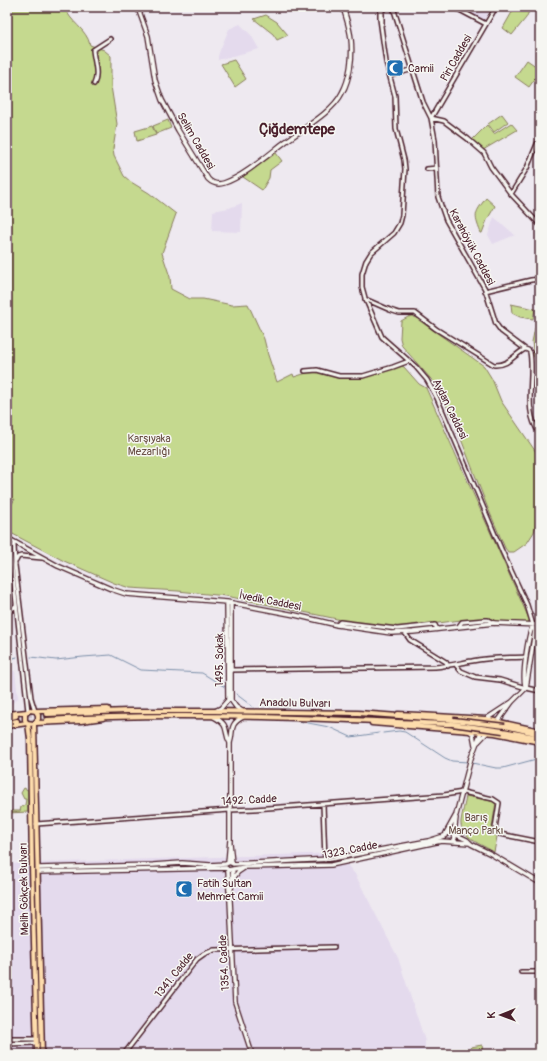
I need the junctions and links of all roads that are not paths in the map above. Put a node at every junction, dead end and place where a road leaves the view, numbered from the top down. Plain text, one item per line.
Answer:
1 (144, 7) edge
2 (343, 7) edge
3 (380, 7) edge
4 (386, 7) edge
5 (393, 7) edge
6 (454, 7) edge
7 (496, 7) edge
8 (486, 24) junction
9 (382, 34) junction
10 (110, 39) dead end
11 (413, 69) junction
12 (390, 76) junction
13 (94, 84) dead end
14 (431, 118) junction
15 (540, 138) edge
16 (437, 168) junction
17 (427, 169) dead end
18 (511, 194) junction
19 (540, 225) edge
20 (540, 279) edge
21 (485, 291) junction
22 (365, 298) junction
23 (525, 349) junction
24 (409, 361) junction
25 (305, 371) dead end
26 (540, 434) edge
27 (8, 540) edge
28 (14, 544) junction
29 (7, 552) edge
30 (43, 558) junction
31 (13, 565) junction
32 (229, 603) junction
33 (15, 606) junction
34 (7, 614) edge
35 (533, 625) junction
36 (540, 625) edge
37 (376, 629) junction
38 (413, 630) junction
39 (405, 633) junction
40 (528, 657) junction
41 (27, 665) junction
42 (456, 665) junction
43 (22, 666) junction
44 (448, 666) junction
45 (229, 670) junction
46 (526, 688) junction
47 (230, 689) junction
48 (540, 691) edge
49 (512, 702) junction
50 (35, 711) junction
51 (214, 711) junction
52 (27, 712) junction
53 (243, 712) junction
54 (46, 713) junction
55 (7, 714) edge
56 (17, 714) junction
57 (380, 715) junction
58 (214, 717) junction
59 (243, 717) junction
60 (7, 718) edge
61 (486, 719) junction
62 (360, 720) junction
63 (46, 721) junction
64 (496, 721) junction
65 (453, 722) junction
66 (17, 723) junction
67 (28, 723) junction
68 (7, 724) edge
69 (35, 724) junction
70 (504, 728) junction
71 (467, 730) junction
72 (481, 731) junction
73 (487, 732) junction
74 (540, 732) edge
75 (540, 738) edge
76 (540, 742) edge
77 (230, 743) junction
78 (475, 746) junction
79 (463, 792) junction
80 (323, 804) junction
81 (230, 810) junction
82 (456, 815) junction
83 (36, 824) junction
84 (446, 834) junction
85 (454, 834) junction
86 (446, 841) junction
87 (453, 842) junction
88 (540, 842) edge
89 (471, 844) junction
90 (331, 859) junction
91 (38, 860) junction
92 (325, 860) junction
93 (314, 861) junction
94 (171, 863) junction
95 (182, 863) junction
96 (331, 864) junction
97 (229, 866) junction
98 (314, 866) junction
99 (156, 867) junction
100 (46, 868) junction
101 (220, 868) junction
102 (245, 868) junction
103 (170, 869) junction
104 (182, 869) junction
105 (32, 870) junction
106 (38, 870) junction
107 (228, 876) junction
108 (232, 881) junction
109 (540, 883) edge
110 (230, 900) junction
111 (334, 947) dead end
112 (232, 949) junction
113 (521, 972) dead end
114 (540, 972) edge
115 (7, 1039) edge
116 (36, 1041) junction
117 (42, 1041) junction
118 (7, 1044) edge
119 (37, 1054) edge
120 (42, 1054) edge
121 (124, 1054) edge
122 (252, 1054) edge

1 - 2 main road, Selim Caddesi
3 - 9 street
4 - 9 street
5 - 11 street, Karahöyük Caddesi
6 - 8 street
7 - 8 street, Piri Caddesi
8 - 14 street, Piri Caddesi
9 - 12 street, Aydan Caddesi
10 - 13 street
11 - 12 street
11 - 14 street, Karahöyük Caddesi
12 - 22 street, Aydan Caddesi
14 - 16 street, Karahöyük Caddesi
14 - 18 street
15 - 18 street
16 - 17 street
16 - 21 street, Karahöyük Caddesi
18 - 19 street
20 - 21 street
21 - 23 street, Karahöyük Caddesi
22 - 23 street
22 - 24 street, Aydan Caddesi
23 - 26 street
24 - 25 street
24 - 35 street, Aydan Caddesi
27 - 28 main road, İvedik Caddesi
27 - 31 street
28 - 30 main road, İvedik Caddesi
28 - 31 street
29 - 31 main road
30 - 31 street
30 - 32 main road, İvedik Caddesi
31 - 33 street
31 - 41 street
32 - 37 main road, İvedik Caddesi
32 - 45 main road, 1495. Sokak
33 - 34 street
33 - 43 street
35 - 36 main road, İvedik Caddesi
35 - 38 main road, İvedik Caddesi
35 - 40 main road
37 - 38 street
37 - 39 main road, İvedik Caddesi
38 - 39 main road, İvedik Caddesi
39 - 44 street
40 - 42 street
40 - 46 main road
41 - 43 street
41 - 50 street
42 - 44 street
42 - 46 street
43 - 52 street
44 - 45 street
45 - 47 main road, 1495. Sokak
46 - 48 street
46 - 49 main road
47 - 51 main road, 1495. Sokak
47 - 53 main road, 1495. Sokak
49 - 61 main road
49 - 64 main road
50 - 52 main road
50 - 54 main road, Anadolu Bulvarı
50 - 69 main road
51 - 53 main road, Anadolu Bulvarı
51 - 54 main road, Anadolu Bulvarı
52 - 56 main road
52 - 67 main road
53 - 57 main road, Anadolu Bulvarı
54 - 63 main road
55 - 56 main road
56 - 60 main road
56 - 66 main road
57 - 61 main road
57 - 65 main road, Anadolu Bulvarı
58 - 59 main road, Anadolu Bulvarı
58 - 63 main road, Anadolu Bulvarı
58 - 77 main road
59 - 62 main road, Anadolu Bulvarı
59 - 77 main road
61 - 64 main road
61 - 72 main road
62 - 65 main road, Anadolu Bulvarı
62 - 71 main road
63 - 69 main road, Anadolu Bulvarı
64 - 73 main road
64 - 74 main road
65 - 70 main road, Anadolu Bulvarı, bridge
66 - 67 main road
66 - 68 main road
67 - 69 main road
67 - 105 main road, Melih Gökçek Bulvarı
69 - 83 main road, Melih Gökçek Bulvarı
70 - 74 main road, Anadolu Bulvarı
70 - 75 main road, Anadolu Bulvarı
71 - 72 main road
71 - 78 main road
72 - 73 main road
72 - 78 main road
73 - 76 main road
73 - 78 main road
77 - 81 main road
78 - 79 main road
79 - 80 street, 1492. Cadde
79 - 82 main road
79 - 88 street
80 - 81 street, 1492. Cadde
80 - 92 street
81 - 83 street, 1492. Cadde
81 - 97 main road
82 - 84 main road
82 - 85 main road
83 - 91 main road, Melih Gökçek Bulvarı
84 - 85 main road
84 - 86 main road
84 - 90 main road
85 - 87 main road
85 - 89 main road
86 - 87 main road
86 - 96 main road, 1323. Cadde
87 - 89 main road
89 - 109 main road
90 - 92 main road
90 - 96 main road
91 - 100 main road
91 - 106 main road, Melih Gökçek Bulvarı
92 - 93 main road
93 - 97 main road
93 - 98 main road
94 - 95 main road
94 - 99 main road
94 - 103 main road
95 - 97 main road
95 - 104 main road
96 - 98 main road, 1323. Cadde
97 - 101 main road, 1323. Cadde
97 - 102 main road, 1323. Cadde
97 - 107 main road
97 - 108 main road, 1354. Cadde
98 - 102 main road, 1323. Cadde
99 - 100 main road
99 - 103 main road, 1323. Cadde
99 - 106 main road, 1323. Cadde
100 - 106 main road
101 - 104 main road, 1323. Cadde
101 - 107 main road
102 - 108 main road
103 - 104 main road, 1323. Cadde
105 - 106 main road
105 - 116 main road, Melih Gökçek Bulvarı
106 - 117 main road, Melih Gökçek Bulvarı
107 - 110 main road
108 - 110 main road, 1354. Cadde
110 - 112 main road, 1354. Cadde
111 - 112 street, 1341. Cadde
112 - 121 street, 1341. Cadde
112 - 122 main road, 1354. Cadde
113 - 114 street
115 - 116 street
116 - 117 main road
116 - 118 street
116 - 119 main road, Melih Gökçek Bulvarı
117 - 120 main road, Melih Gökçek Bulvarı

